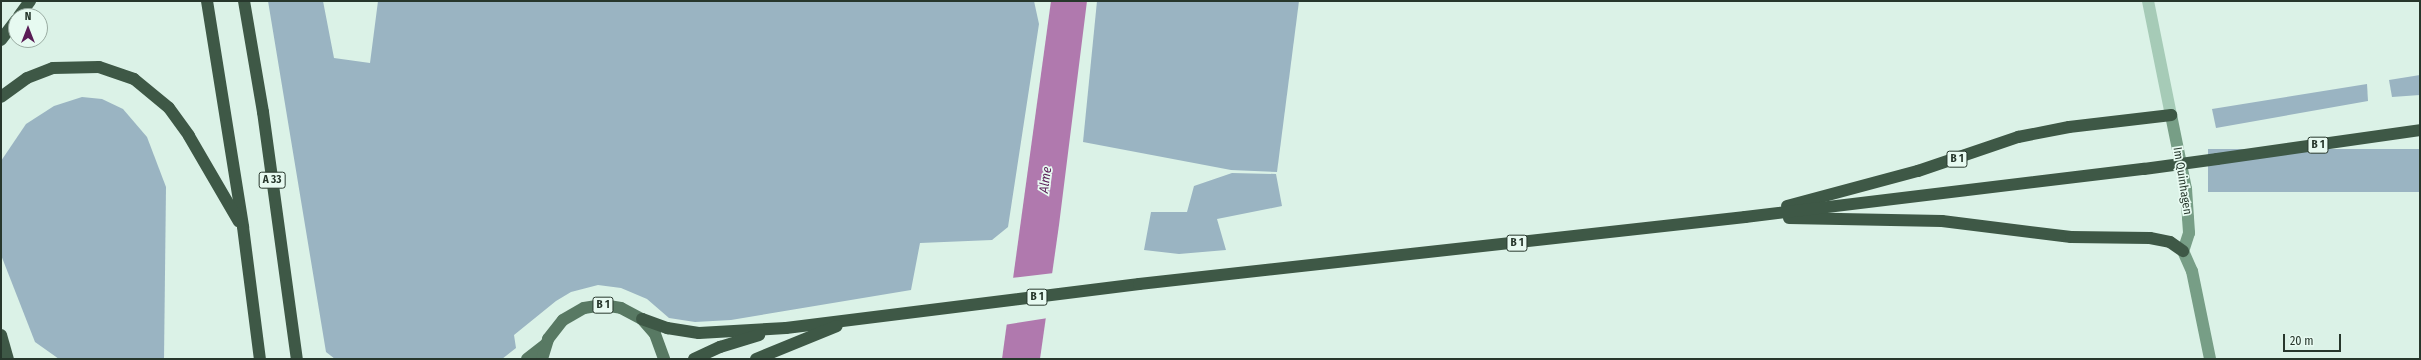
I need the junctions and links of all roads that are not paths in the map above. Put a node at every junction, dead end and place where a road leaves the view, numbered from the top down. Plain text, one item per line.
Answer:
1 (207, 1) edge
2 (244, 1) edge
3 (2148, 1) edge
4 (8, 31) edge
5 (1, 40) edge
6 (1, 97) edge
7 (2171, 115) junction
8 (2420, 130) edge
9 (1745, 217) junction
10 (243, 227) junction
11 (2183, 251) junction
12 (642, 319) junction
13 (851, 320) junction
14 (786, 328) junction
15 (1, 335) edge
16 (546, 344) junction
17 (8, 359) edge
18 (260, 359) edge
19 (297, 359) edge
20 (527, 359) edge
21 (542, 359) edge
22 (664, 359) edge
23 (694, 359) edge
24 (756, 359) edge
25 (2210, 359) edge

1 - 10 highway
2 - 19 highway, A 33
3 - 7 street, Im Quinhagen
4 - 5 highway
6 - 10 highway
7 - 9 highway, B 1
7 - 11 street, Im Quinhagen
8 - 9 highway, B 1, bridge
9 - 11 highway
9 - 13 highway, B 1
10 - 18 highway
11 - 25 street
12 - 14 highway, B 1
12 - 16 main road, B 1
12 - 22 main road, B 1
13 - 14 highway, B 1
13 - 24 highway
14 - 23 highway, B 1
15 - 17 highway
16 - 20 main road, B 1
16 - 21 main road, B 1

